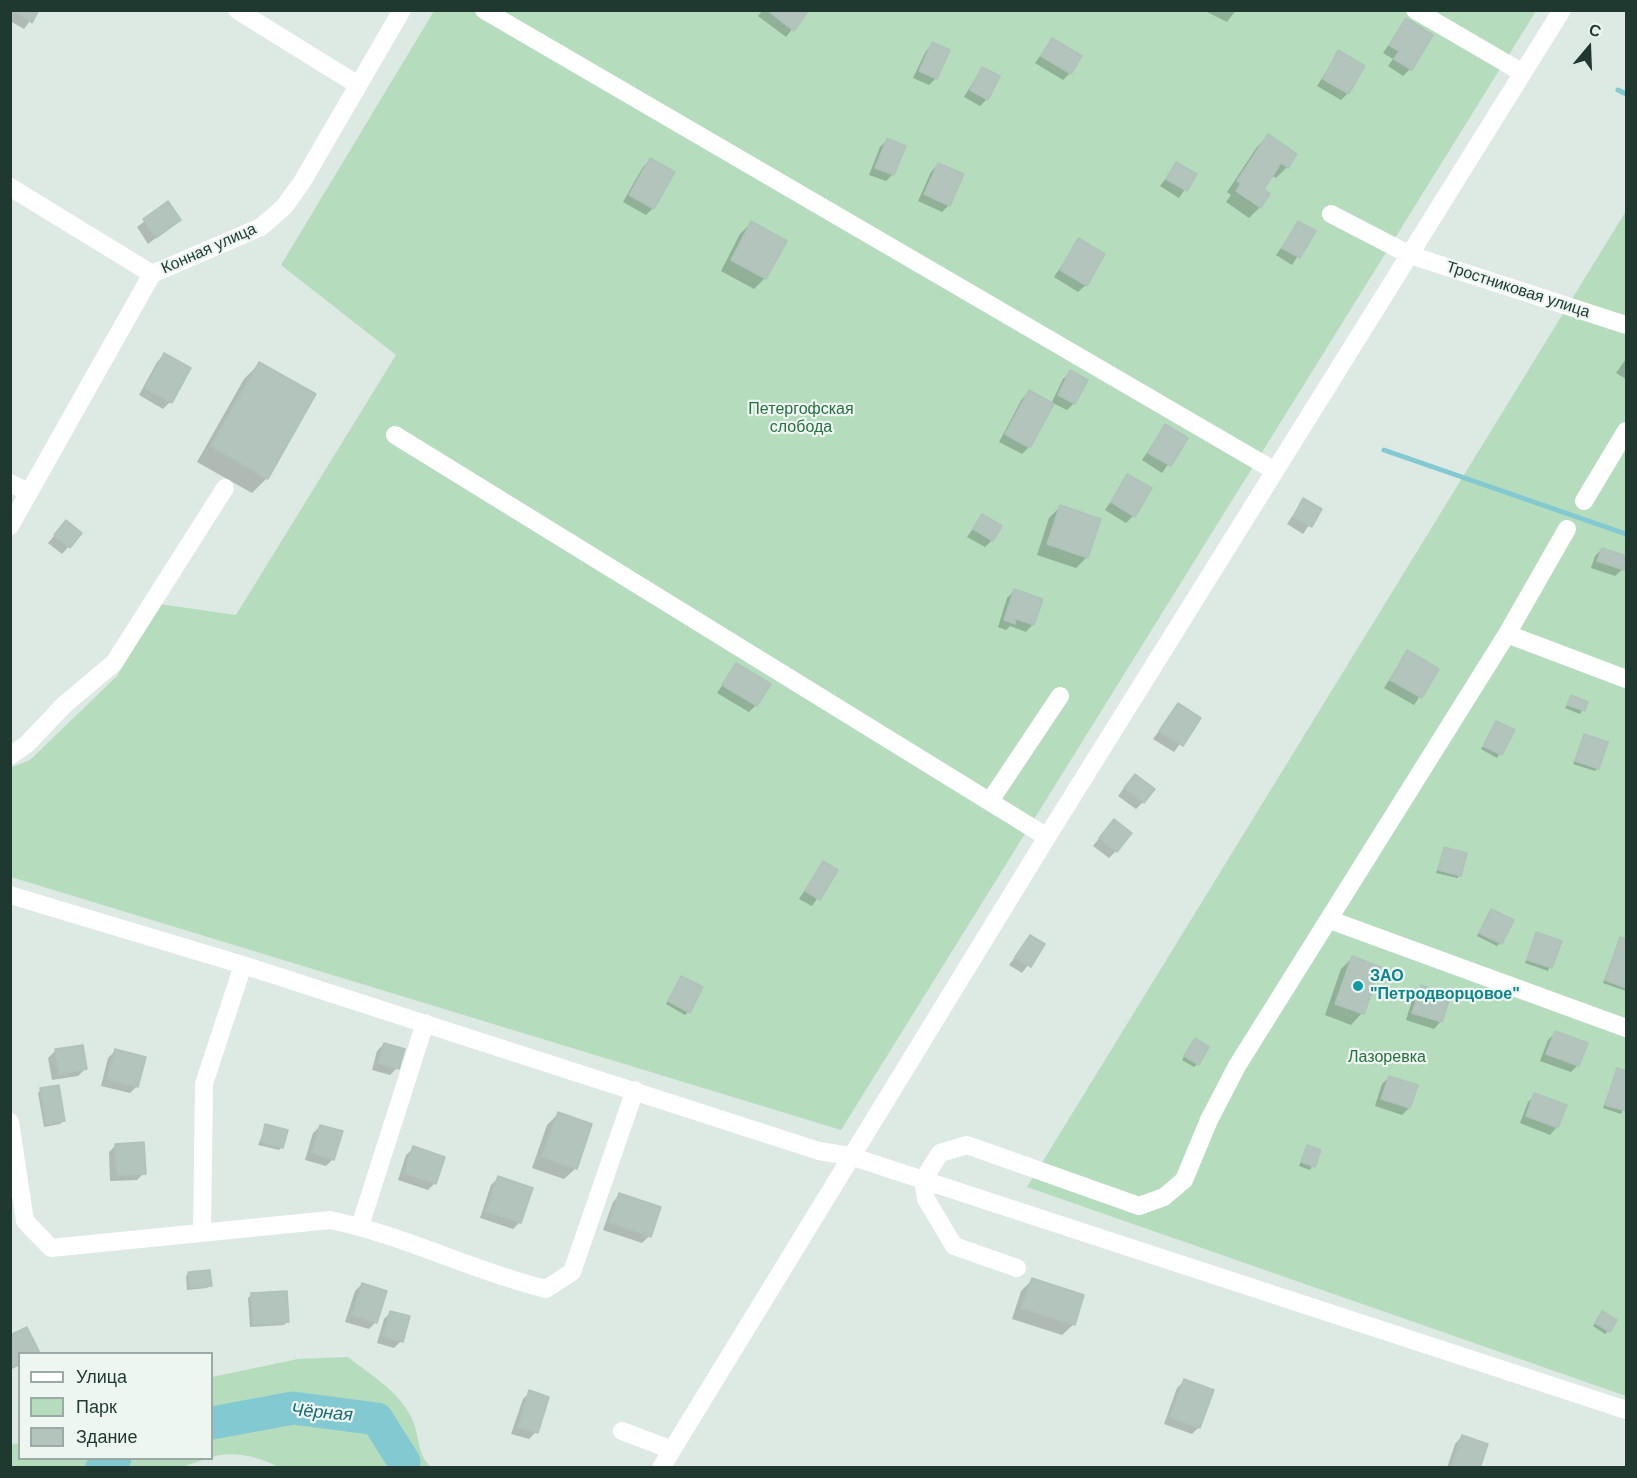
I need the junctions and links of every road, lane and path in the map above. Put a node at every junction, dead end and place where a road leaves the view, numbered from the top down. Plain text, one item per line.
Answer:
1 (237, 10) edge
2 (402, 10) edge
3 (484, 10) edge
4 (1415, 10) edge
5 (1562, 10) edge
6 (1523, 73) junction
7 (358, 85) junction
8 (10, 188) edge
9 (1331, 214) dead end
10 (1410, 255) junction
11 (152, 274) junction
12 (1626, 324) edge
13 (1626, 431) edge
14 (395, 435) dead end
15 (1275, 471) junction
16 (10, 483) edge
17 (225, 488) dead end
18 (28, 492) junction
19 (1584, 501) dead end
20 (10, 526) edge
21 (1567, 530) dead end
22 (1508, 634) junction
23 (1626, 678) edge
24 (1060, 696) dead end
25 (10, 756) edge
26 (990, 801) junction
27 (1047, 837) junction
28 (10, 895) edge
29 (1330, 920) junction
30 (243, 965) junction
31 (425, 1023) junction
32 (1626, 1028) edge
33 (635, 1090) junction
34 (10, 1122) edge
35 (850, 1156) junction
36 (922, 1180) junction
37 (360, 1226) junction
38 (202, 1233) junction
39 (1017, 1268) dead end
40 (1626, 1410) edge
41 (622, 1431) dead end
42 (672, 1450) junction
43 (661, 1467) edge

1 - 7 street
2 - 7 street, Конная улица
3 - 15 street
4 - 6 street
5 - 6 street
6 - 10 street
7 - 11 street, Конная улица
8 - 11 street
9 - 10 street, Тростниковая улица
10 - 12 street, Тростниковая улица
10 - 15 street
11 - 18 street, Конная улица
13 - 19 street
14 - 26 street
15 - 27 street
16 - 18 street
17 - 25 street
18 - 20 street, Конная улица
21 - 22 street
22 - 23 street
22 - 29 street
24 - 26 street
26 - 27 street
27 - 35 street
28 - 30 street
29 - 32 street
29 - 36 street
30 - 31 street
30 - 38 street
31 - 33 street
31 - 37 street
33 - 35 street
33 - 37 street
34 - 38 street
35 - 36 street
35 - 42 street
36 - 39 street
36 - 40 street
37 - 38 street
41 - 42 street
42 - 43 street

